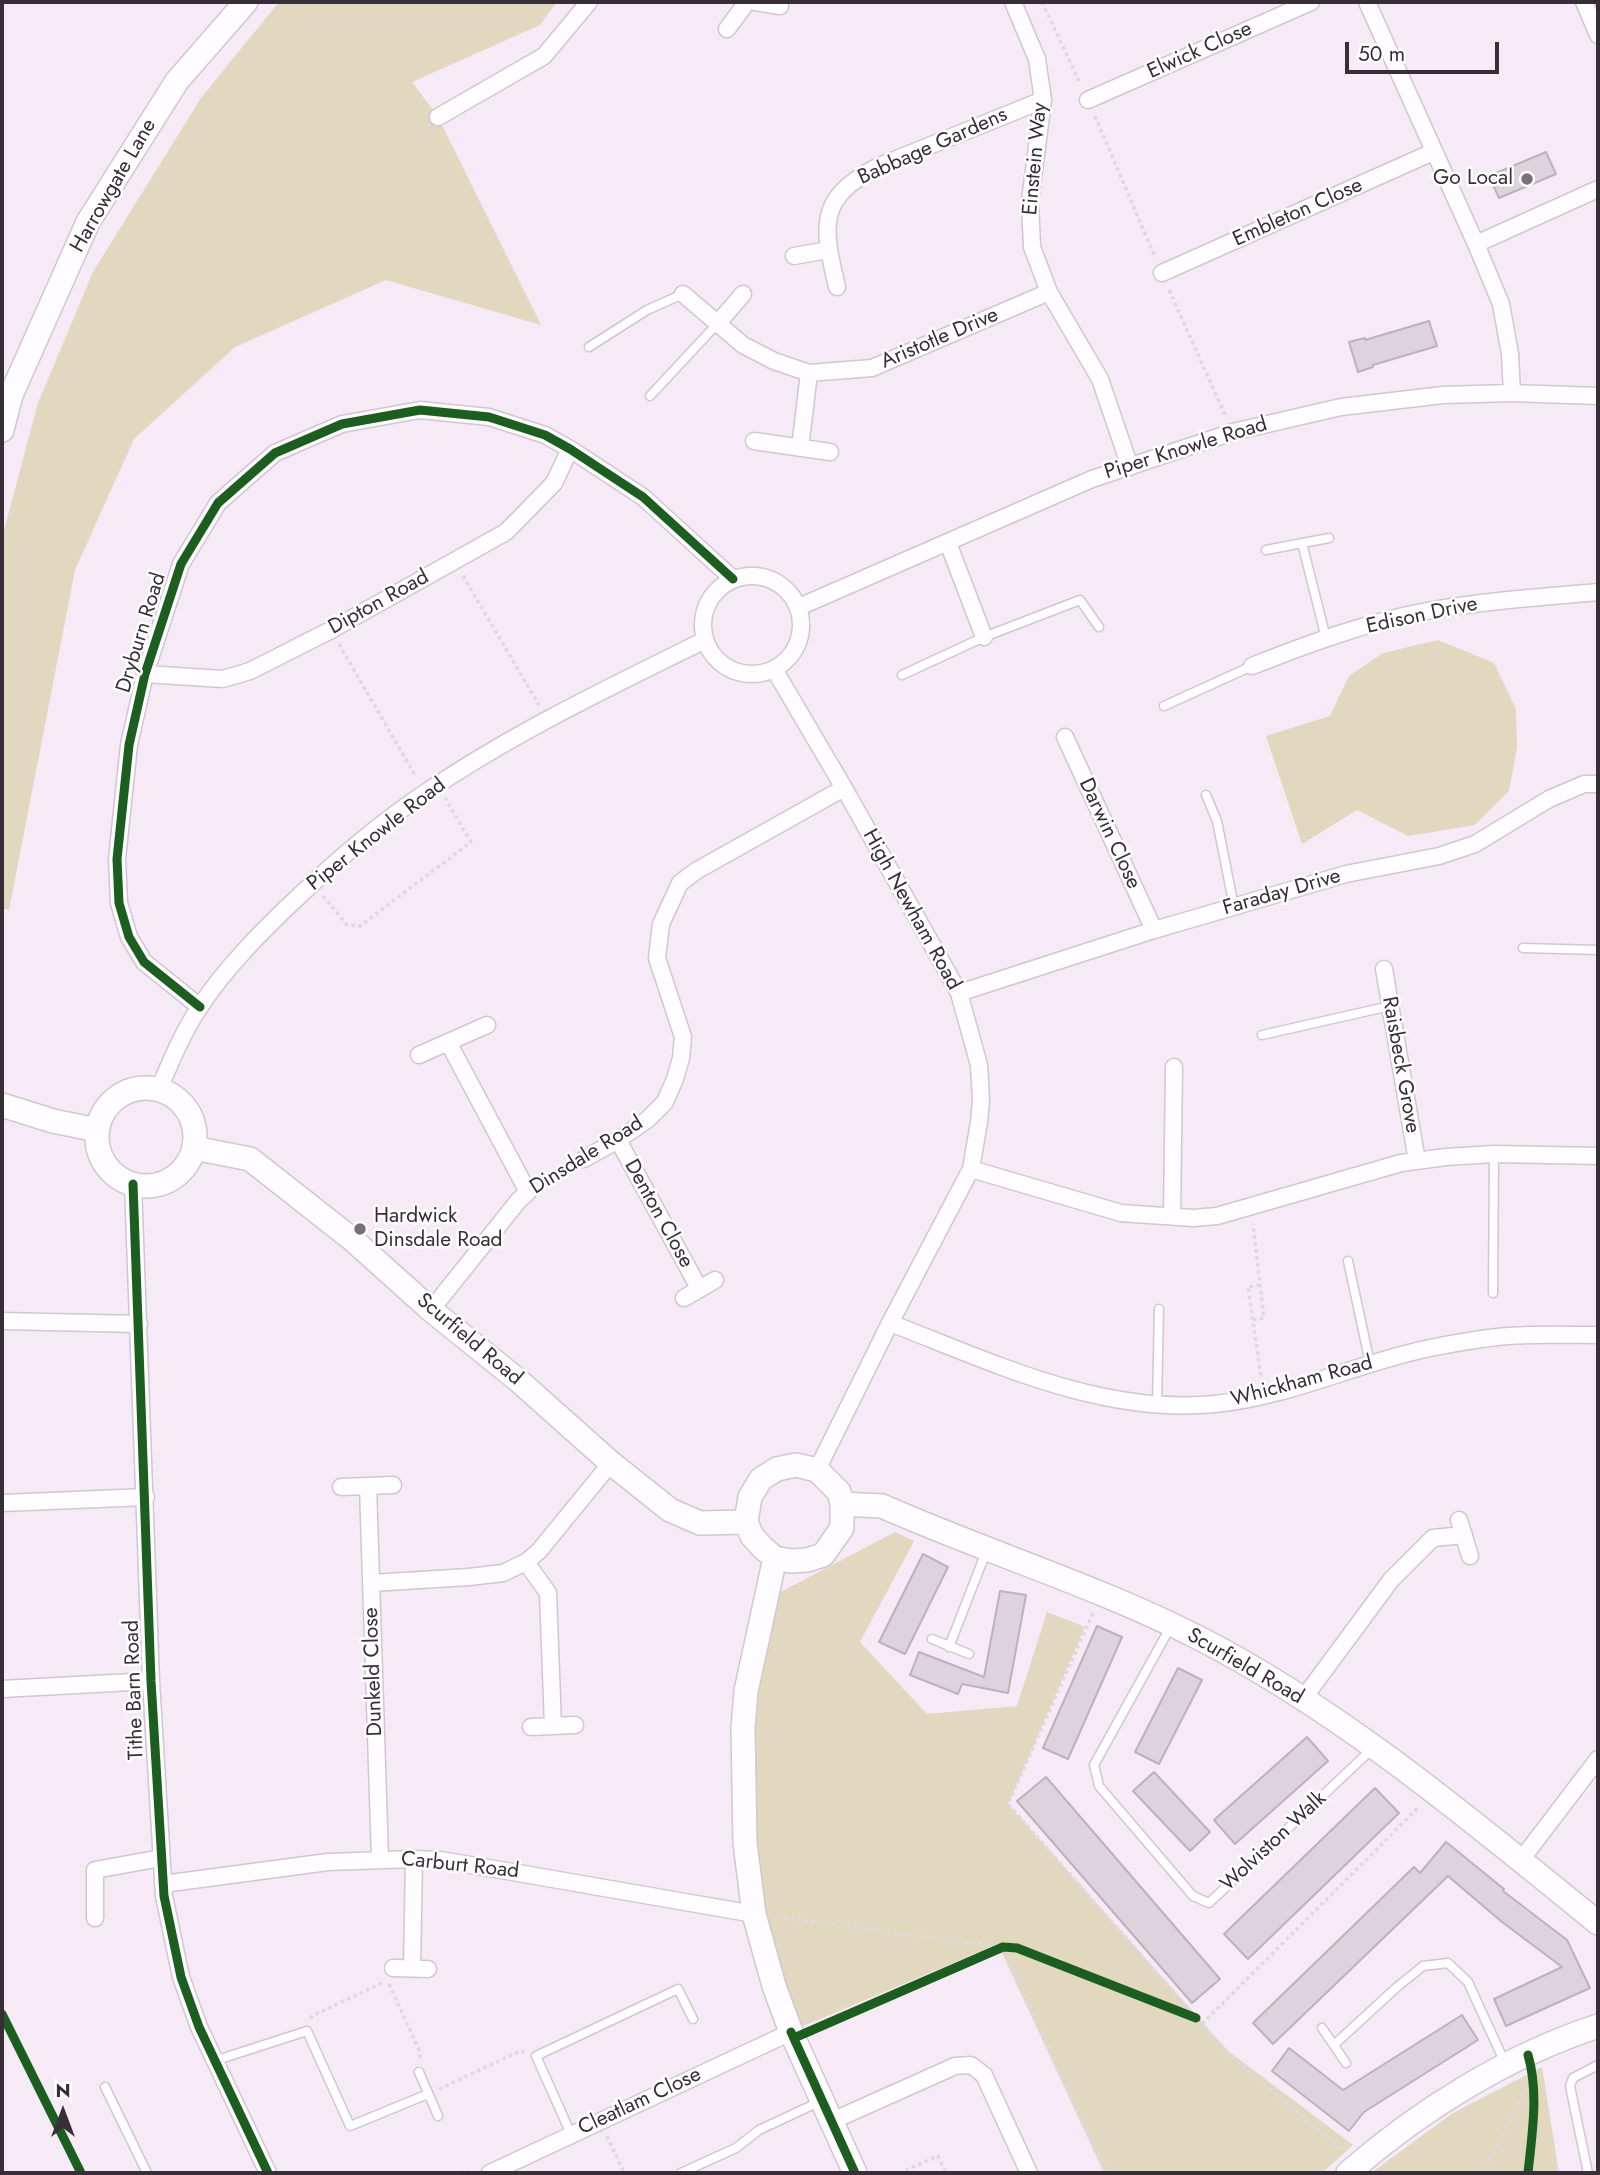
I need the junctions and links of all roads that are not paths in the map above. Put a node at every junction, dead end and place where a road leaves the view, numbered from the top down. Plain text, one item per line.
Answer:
1 (246, 2) edge
2 (589, 2) edge
3 (747, 2) edge
4 (755, 2) edge
5 (1013, 2) edge
6 (1311, 2) edge
7 (1367, 2) edge
8 (1584, 2) edge
9 (780, 6) dead end
10 (727, 29) dead end
11 (1598, 35) edge
12 (1043, 100) junction
13 (1088, 100) road end
14 (439, 117) dead end
15 (1433, 152) junction
16 (1598, 189) edge
17 (1476, 244) junction
18 (828, 250) junction
19 (794, 256) dead end
20 (1162, 274) road end
21 (837, 287) dead end
22 (1049, 292) junction
23 (683, 294) joint
24 (743, 294) dead end
25 (718, 323) junction
26 (589, 346) dead end
27 (808, 373) junction
28 (1512, 393) junction
29 (650, 396) dead end
30 (1598, 396) edge
31 (2, 430) edge
32 (754, 442) dead end
33 (800, 448) junction
34 (570, 449) junction
35 (830, 452) dead end
36 (1130, 467) junction
37 (1329, 538) dead end
38 (948, 542) junction
39 (1302, 543) junction
40 (1266, 550) dead end
41 (733, 579) junction
42 (1598, 592) edge
43 (799, 607) junction
44 (1099, 627) dead end
45 (984, 637) junction
46 (1326, 638) junction
47 (705, 640) junction
48 (1252, 666) joint
49 (774, 669) junction
50 (145, 674) junction
51 (902, 675) dead end
52 (1164, 706) dead end
53 (1065, 737) dead end
54 (1598, 784) edge
55 (844, 788) junction
56 (1206, 795) dead end
57 (1234, 907) junction
58 (1154, 930) junction
59 (1523, 948) dead end
60 (1598, 950) edge
61 (1384, 969) dead end
62 (959, 993) junction
63 (1390, 1006) junction
64 (200, 1007) junction
65 (487, 1025) dead end
66 (1262, 1035) dead end
67 (448, 1042) junction
68 (419, 1055) dead end
69 (1174, 1067) dead end
70 (159, 1089) junction
71 (2, 1105) edge
72 (97, 1130) junction
73 (618, 1140) junction
74 (194, 1148) junction
75 (1494, 1154) junction
76 (1598, 1156) edge
77 (584, 1159) dead end
78 (1417, 1161) junction
79 (971, 1169) junction
80 (133, 1184) junction
81 (1172, 1216) junction
82 (1348, 1261) dead end
83 (715, 1280) dead end
84 (699, 1288) junction
85 (1493, 1293) dead end
86 (684, 1298) dead end
87 (1159, 1309) dead end
88 (431, 1310) junction
89 (2, 1321) edge
90 (890, 1323) junction
91 (139, 1324) junction
92 (1598, 1335) edge
93 (1370, 1363) junction
94 (1157, 1405) junction
95 (611, 1462) junction
96 (817, 1470) junction
97 (393, 1485) dead end
98 (368, 1486) junction
99 (341, 1487) dead end
100 (146, 1497) junction
101 (2, 1503) edge
102 (842, 1504) junction
103 (746, 1522) junction
104 (987, 1549) junction
105 (1470, 1556) dead end
106 (775, 1558) junction
107 (526, 1562) junction
108 (372, 1583) junction
109 (1171, 1626) junction
110 (932, 1639) dead end
111 (949, 1647) junction
112 (969, 1654) dead end
113 (151, 1681) junction
114 (2, 1689) edge
115 (1303, 1699) junction
116 (575, 1726) dead end
117 (531, 1727) dead end
118 (553, 1727) junction
119 (1374, 1747) junction
120 (1598, 1759) edge
121 (161, 1858) junction
122 (380, 1859) junction
123 (414, 1859) junction
124 (1521, 1860) junction
125 (163, 1884) junction
126 (754, 1914) junction
127 (95, 1918) dead end
128 (1598, 1923) edge
129 (393, 1968) dead end
130 (693, 2020) dead end
131 (1598, 2026) edge
132 (1322, 2028) dead end
133 (791, 2032) junction
134 (1335, 2044) junction
135 (214, 2062) junction
136 (1346, 2063) dead end
137 (1598, 2065) edge
138 (1506, 2066) junction
139 (419, 2072) road end
140 (105, 2087) dead end
141 (428, 2094) junction
142 (827, 2111) junction
143 (438, 2116) dead end
144 (570, 2134) junction
145 (1354, 2168) edge
146 (147, 2173) edge
147 (268, 2173) edge
148 (490, 2173) edge
149 (681, 2173) edge
150 (855, 2173) edge
151 (1029, 2173) edge
152 (1588, 2173) edge

1 - 31 street, Harrowgate Lane
2 - 14 street
3 - 10 street
4 - 9 street
5 - 12 street, Einstein Way
6 - 13 street, Elwick Close
7 - 15 street
8 - 11 street
12 - 18 street, Babbage Gardens
12 - 22 street, Einstein Way
15 - 17 street
15 - 20 street, Embleton Close
16 - 17 street
17 - 28 street
18 - 19 street
18 - 21 street, Babbage Gardens
22 - 27 street, Aristotle Drive
22 - 36 street, Einstein Way
23 - 25 street, Aristotle Drive
23 - 26 lane
24 - 25 street
25 - 27 street, Aristotle Drive
25 - 29 lane
27 - 33 street
28 - 30 street, Piper Knowle Road
28 - 36 street, Piper Knowle Road
32 - 33 street
33 - 35 street
34 - 41 street, Dryburn Road
34 - 50 street, Dipton Road
34 - 50 street, Dryburn Road
36 - 38 street, Piper Knowle Road
37 - 39 lane
38 - 43 street, Piper Knowle Road
38 - 45 street
39 - 40 lane
39 - 46 lane
41 - 43 street
41 - 47 street
42 - 46 street, Edison Drive
43 - 49 street
44 - 45 lane
45 - 51 lane
46 - 48 street, Edison Drive
47 - 49 street
47 - 64 street, Piper Knowle Road
48 - 52 lane
49 - 55 street, High Newham Road
50 - 64 street, Dryburn Road
53 - 58 street, Darwin Close
54 - 57 street, Faraday Drive
55 - 62 street, High Newham Road
55 - 73 street, Dinsdale Road
56 - 57 lane
57 - 58 street, Faraday Drive
58 - 62 street, Faraday Drive
59 - 60 lane
61 - 63 street, Raisbeck Grove
62 - 79 street, High Newham Road
63 - 66 lane
63 - 78 street, Raisbeck Grove
64 - 70 street, Piper Knowle Road
65 - 67 street
67 - 68 street
67 - 88 street, Dinsdale Road
69 - 81 street
70 - 72 street
70 - 74 street
71 - 72 street
72 - 80 street
73 - 77 street, Dinsdale Road
73 - 84 street, Denton Close
74 - 80 street
74 - 88 street, Scurfield Road
75 - 76 street
75 - 78 street
75 - 85 lane
78 - 81 street
79 - 81 street
79 - 90 street, High Newham Road
80 - 91 street, Tithe Barn Road
82 - 93 lane
83 - 84 street, Denton Close
84 - 86 street, Denton Close
87 - 94 lane
88 - 95 street, Scurfield Road
89 - 91 street
90 - 94 street, Whickham Road
90 - 96 street, High Newham Road
91 - 100 street, Tithe Barn Road
92 - 93 street, Whickham Road
93 - 94 street, Whickham Road
95 - 103 street, Scurfield Road
95 - 107 street
96 - 102 street
96 - 103 street
97 - 98 street
98 - 99 street
98 - 108 street, Dunkeld Close
100 - 101 street
100 - 113 street, Tithe Barn Road
102 - 104 street, Scurfield Road
102 - 106 street
103 - 106 street
104 - 109 street, Scurfield Road
104 - 111 lane
105 - 115 street
106 - 126 street
107 - 108 street
107 - 118 street
108 - 122 street, Dunkeld Close
109 - 115 street, Scurfield Road
109 - 119 lane, Wolviston Walk
110 - 111 lane
111 - 112 lane
113 - 114 street
113 - 121 street, Tithe Barn Road
115 - 119 street, Scurfield Road
116 - 118 street
117 - 118 street
119 - 124 street, Scurfield Road
120 - 124 street
121 - 125 street, Tithe Barn Road
121 - 127 street
122 - 123 street, Carburt Road
122 - 125 street, Carburt Road
123 - 126 street, Carburt Road
123 - 129 street
124 - 128 street, Scurfield Road
125 - 135 street, Tithe Barn Road
126 - 133 street
130 - 144 lane
131 - 138 street
132 - 134 lane
133 - 142 street
133 - 144 street, Cleatlam Close
134 - 136 lane
134 - 138 lane
135 - 141 lane
135 - 147 street, Tithe Barn Road
137 - 152 lane
138 - 145 street
139 - 141 lane
140 - 146 lane
141 - 143 lane
142 - 149 lane
142 - 150 street
142 - 151 street
144 - 148 street, Cleatlam Close

